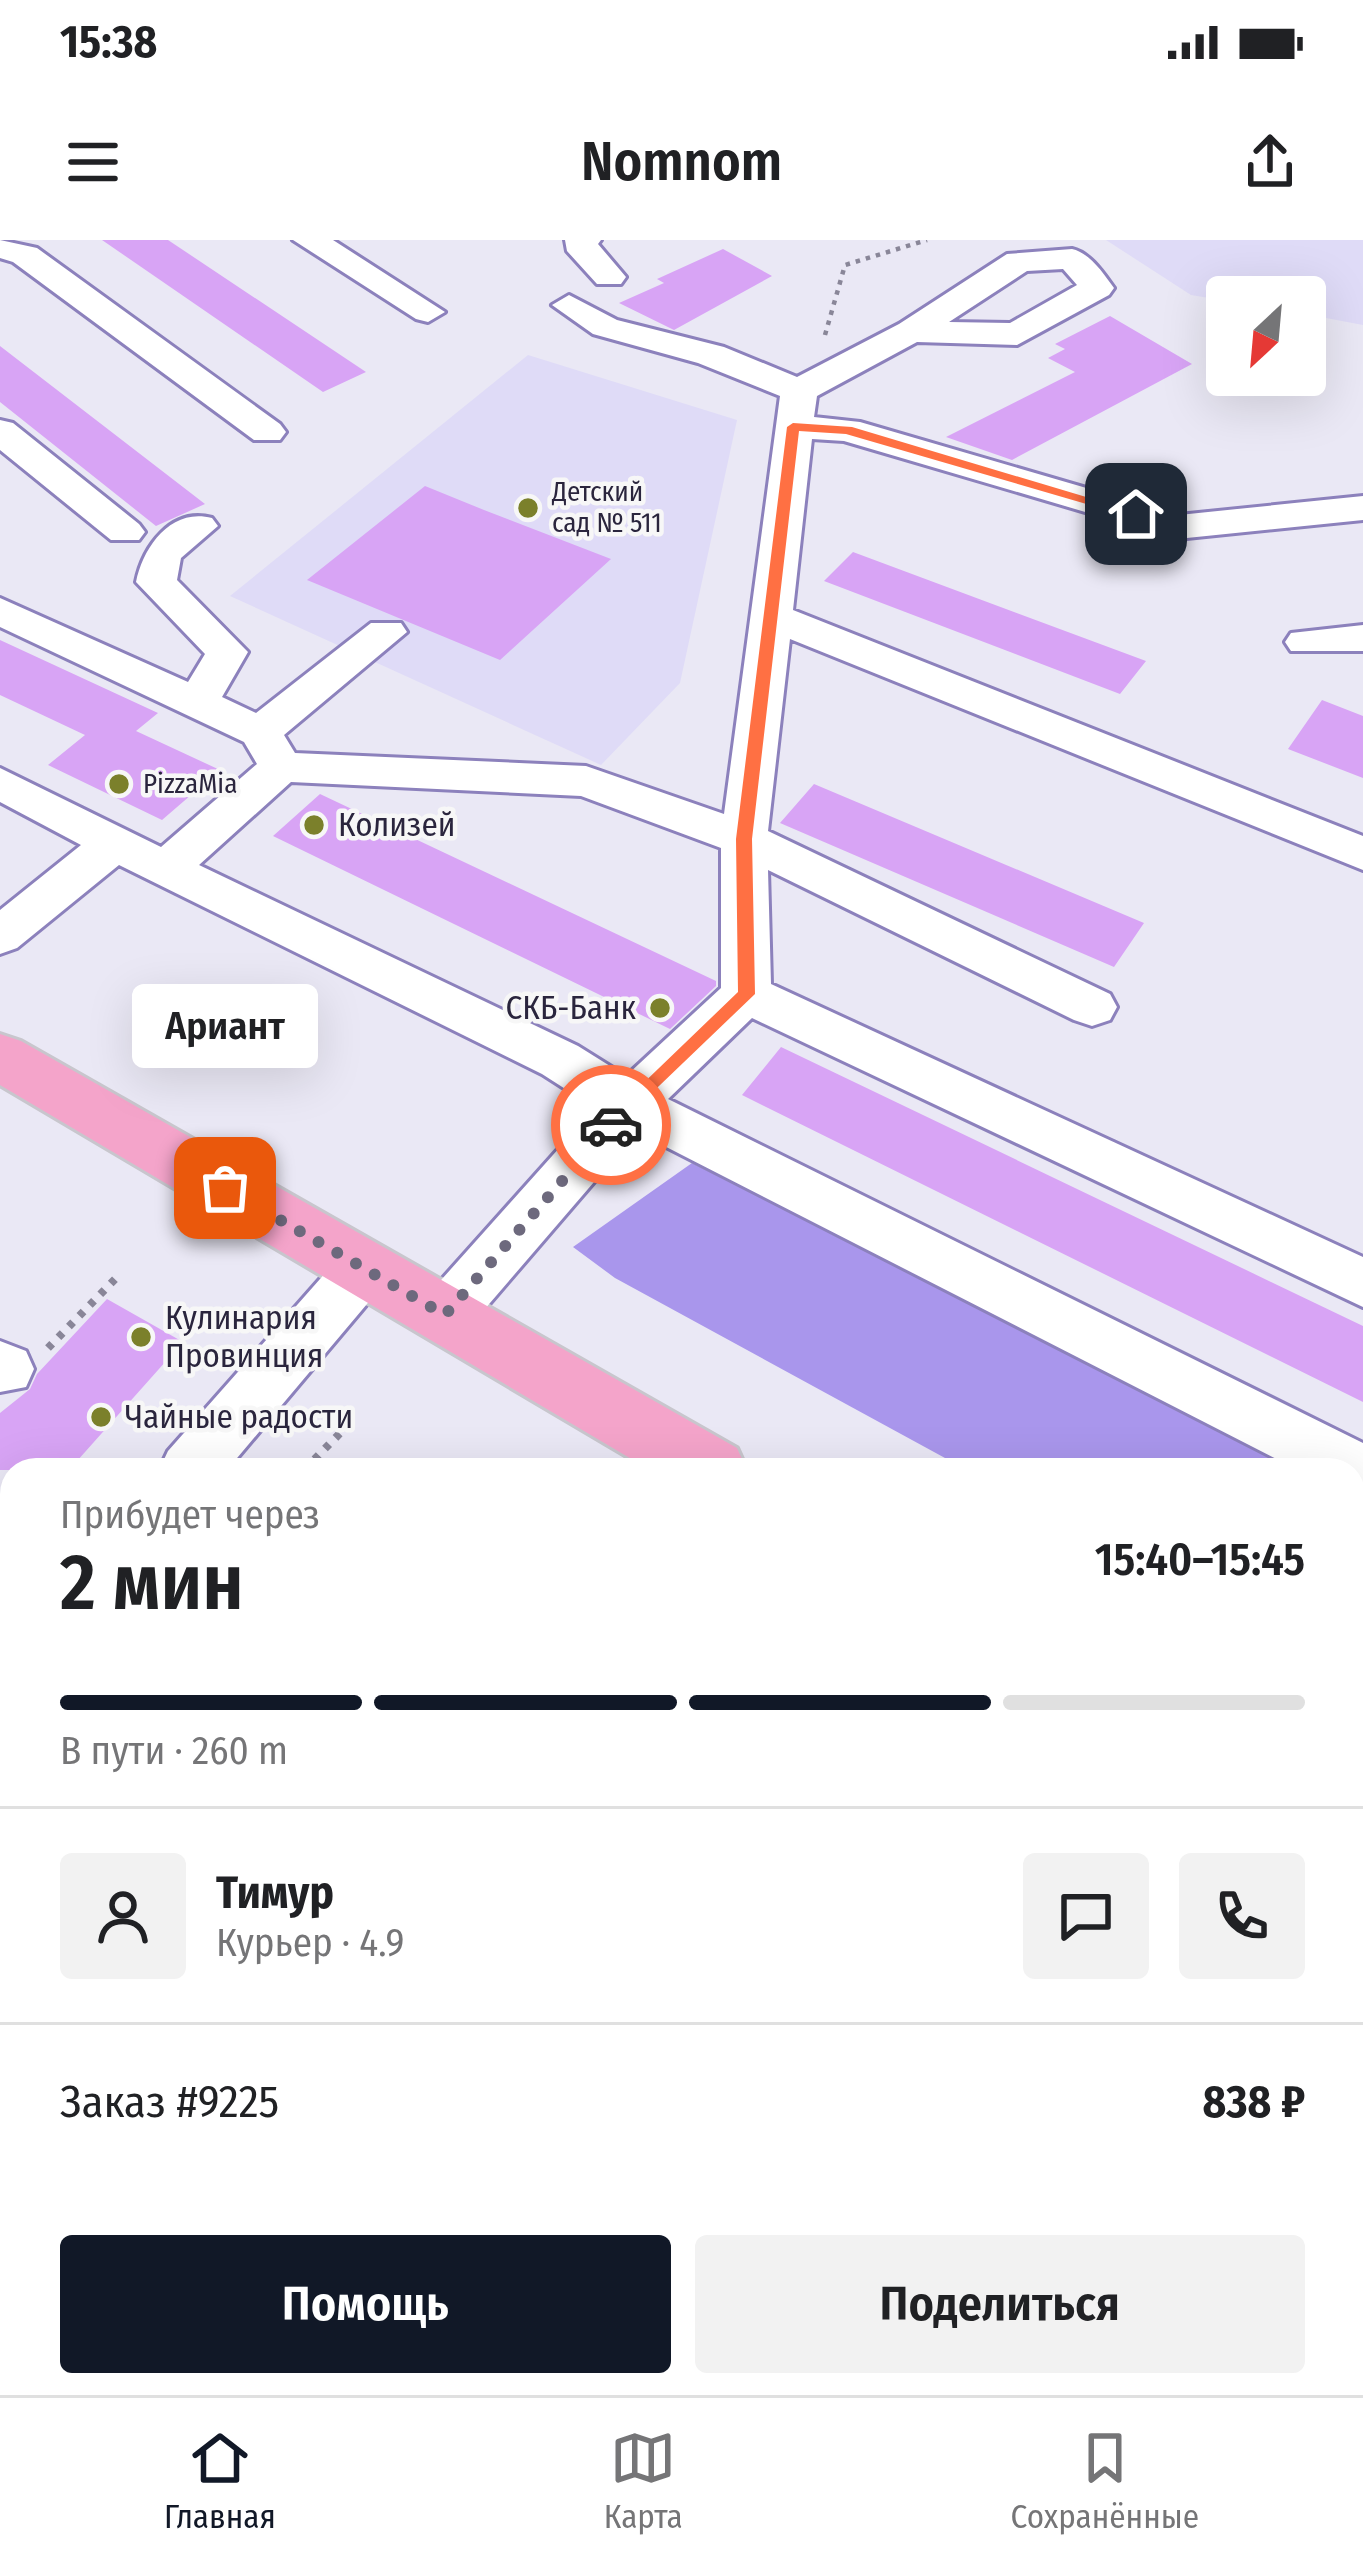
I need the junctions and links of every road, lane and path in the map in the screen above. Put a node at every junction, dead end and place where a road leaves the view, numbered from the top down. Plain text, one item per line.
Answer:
1 (310, 240) edge
2 (584, 240) edge
3 (927, 240) edge
4 (0, 247) edge
5 (609, 277) dead end
6 (568, 305) dead end
7 (428, 312) dead end
8 (911, 332) dead end
9 (796, 409) junction
10 (0, 431) edge
11 (267, 432) dead end
12 (1363, 508) edge
13 (197, 526) dead end
14 (125, 532) dead end
15 (0, 611) edge
16 (768, 615) junction
17 (386, 632) dead end
18 (1363, 638) edge
19 (1306, 642) dead end
20 (198, 702) junction
21 (270, 750) junction
22 (0, 783) edge
23 (744, 839) junction
24 (115, 843) junction
25 (1363, 854) edge
26 (165, 869) junction
27 (0, 936) edge
28 (746, 994) junction
29 (1092, 1006) dead end
30 (0, 1057) edge
31 (629, 1104) junction
32 (364, 1269) junction
33 (118, 1276) dead end
34 (1363, 1282) edge
35 (445, 1315) junction
36 (16, 1362) edge
37 (350, 1422) dead end
38 (199, 1458) edge
39 (316, 1458) edge
40 (691, 1458) edge
41 (1333, 1458) edge

1 - 7 street
2 - 5 street
3 - 9 path
4 - 11 street
6 - 9 street
8 - 9 street
9 - 12 street
9 - 16 street
10 - 14 street
13 - 20 street
15 - 20 street
16 - 23 street
16 - 25 street
17 - 21 street
18 - 19 street
20 - 21 street
21 - 23 street
21 - 26 street
22 - 24 street
23 - 28 street
23 - 29 street
24 - 26 street
24 - 27 street
26 - 31 street
28 - 31 street
28 - 34 street
30 - 32 main road
31 - 35 street
31 - 41 street
32 - 35 main road
32 - 38 street
33 - 36 path
35 - 40 main road
37 - 39 path

